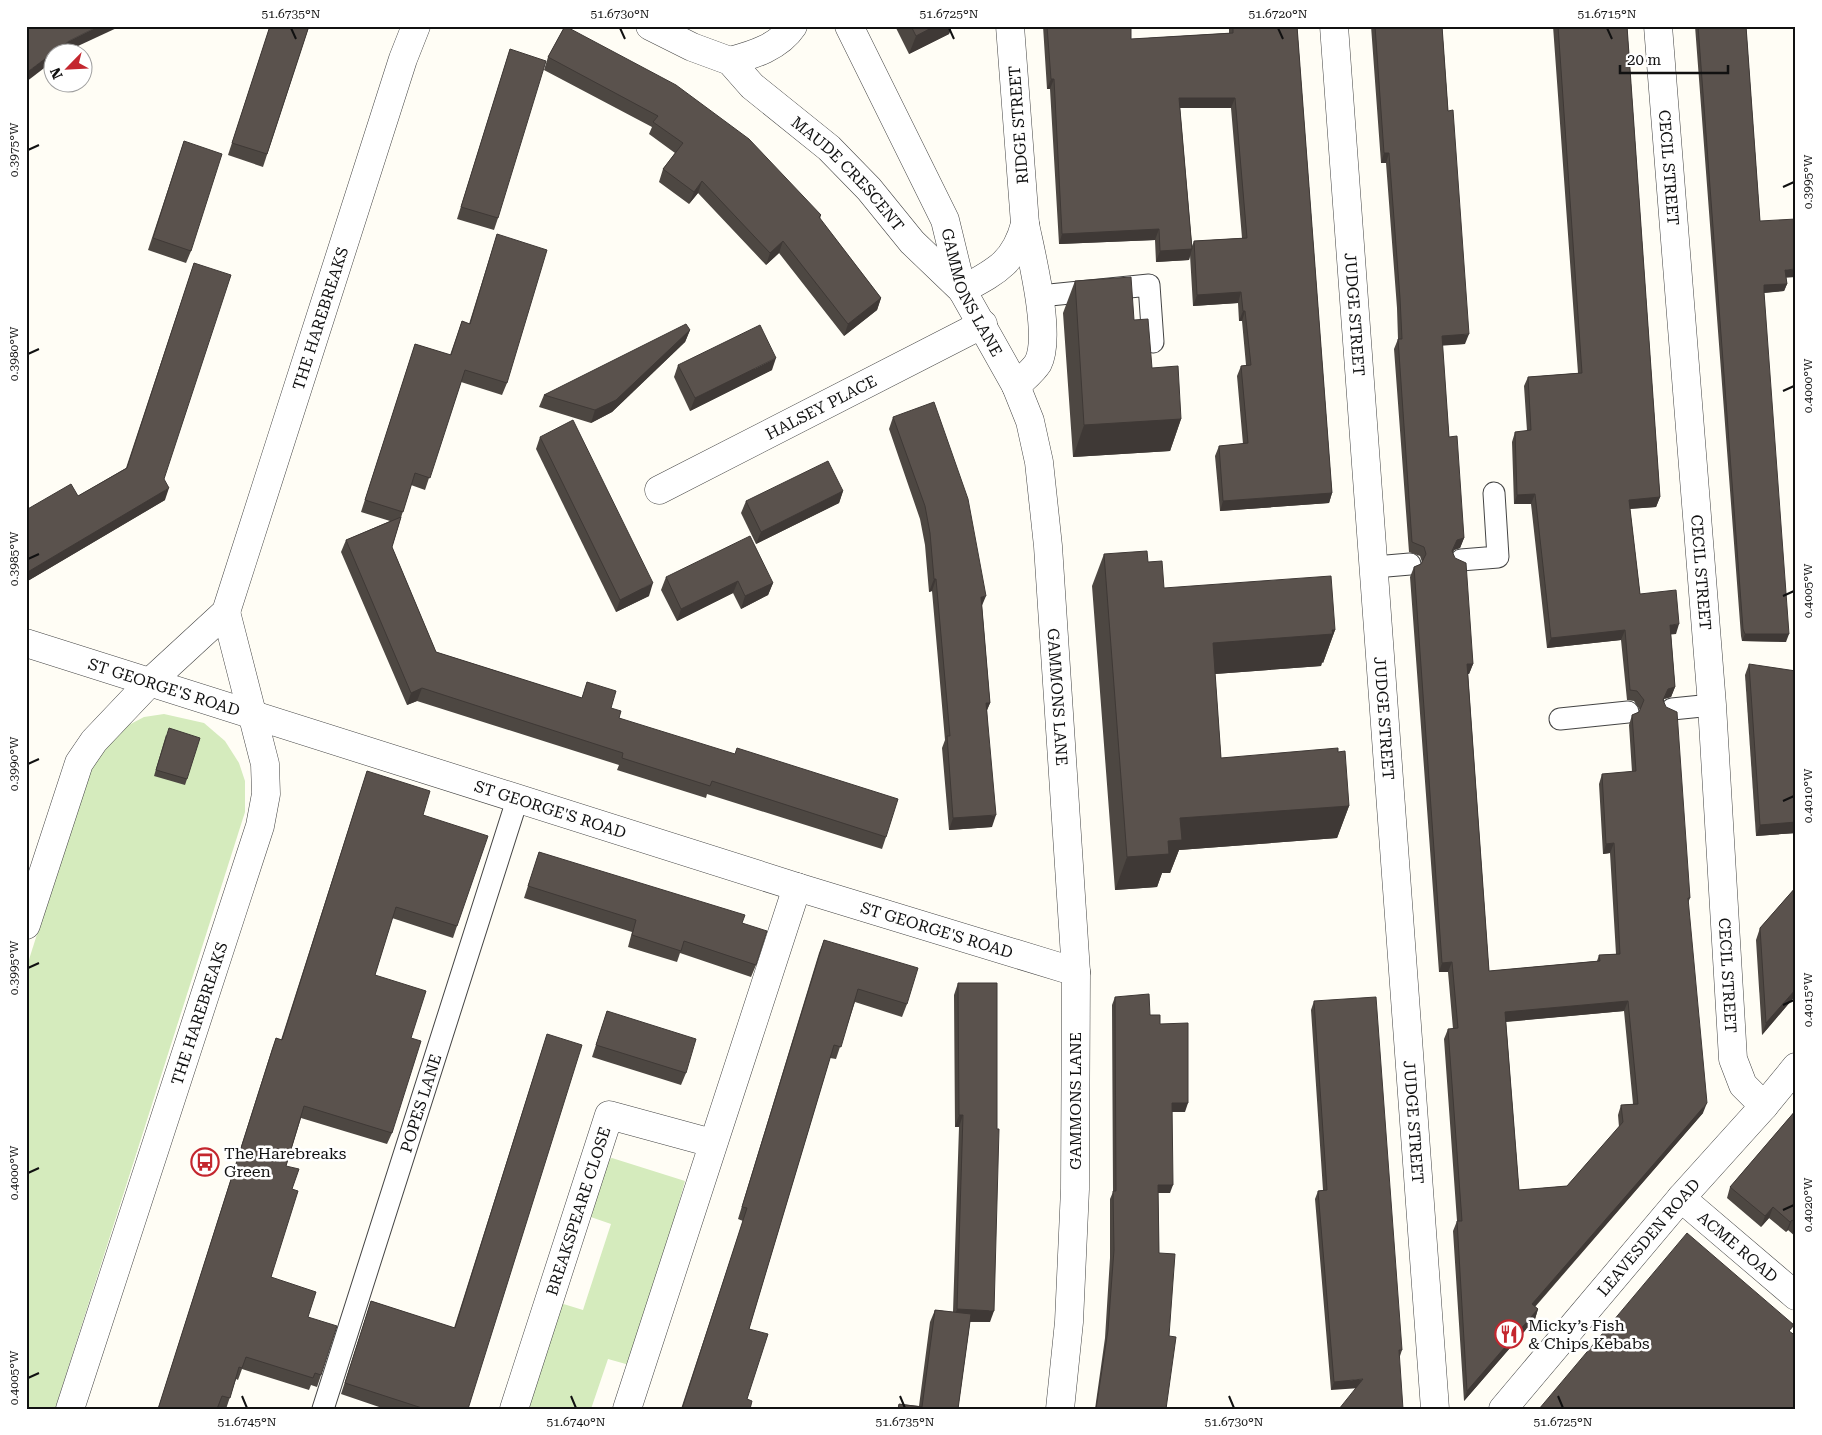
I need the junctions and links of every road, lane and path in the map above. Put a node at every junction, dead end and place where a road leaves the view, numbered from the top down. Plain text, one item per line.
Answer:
1 (416, 26) edge
2 (650, 26) edge
3 (792, 26) edge
4 (849, 26) edge
5 (1010, 26) edge
6 (1334, 26) edge
7 (1658, 26) edge
8 (730, 60) junction
9 (1025, 224) junction
10 (962, 290) junction
11 (1040, 296) junction
12 (983, 324) junction
13 (1153, 342) dead end
14 (1016, 386) junction
15 (659, 490) dead end
16 (1494, 493) dead end
17 (1461, 560) edge
18 (1410, 564) dead end
19 (1375, 567) junction
20 (226, 612) junction
21 (26, 643) edge
22 (150, 682) junction
23 (1712, 705) junction
24 (1672, 708) edge
25 (1628, 712) dead end
26 (254, 716) junction
27 (1560, 719) dead end
28 (518, 797) junction
29 (796, 887) junction
30 (26, 925) edge
31 (1076, 972) junction
32 (1796, 1067) edge
33 (1764, 1106) junction
34 (712, 1144) junction
35 (1681, 1198) junction
36 (1796, 1296) edge
37 (70, 1409) edge
38 (323, 1409) edge
39 (514, 1409) edge
40 (627, 1409) edge
41 (1060, 1409) edge
42 (1435, 1409) edge
43 (1503, 1409) edge

1 - 20 street, THE HAREBREAKS
2 - 8 street
3 - 8 street
4 - 10 street, GAMMONS LANE
5 - 9 street, RIDGE STREET
6 - 19 street, JUDGE STREET
7 - 23 street, CECIL STREET
8 - 10 street, MAUDE CRESCENT
9 - 10 street, RIDGE STREET
9 - 11 street, RIDGE STREET
10 - 12 street, GAMMONS LANE
11 - 13 lane
11 - 14 street, RIDGE STREET
12 - 14 street, GAMMONS LANE
12 - 15 street, HALSEY PLACE
14 - 31 street, GAMMONS LANE
16 - 17 lane
18 - 19 lane
19 - 42 street, JUDGE STREET
20 - 22 street, THE HAREBREAKS
20 - 26 street, THE HAREBREAKS
21 - 22 street, ST GEORGE'S ROAD
22 - 26 street, ST GEORGE'S ROAD
22 - 30 street, THE HAREBREAKS
23 - 24 lane
23 - 33 street, CECIL STREET
25 - 27 lane
26 - 28 street, ST GEORGE'S ROAD
26 - 37 street, THE HAREBREAKS
28 - 29 street, ST GEORGE'S ROAD
28 - 38 lane, POPES LANE
29 - 31 street, ST GEORGE'S ROAD
29 - 34 street
31 - 41 street, GAMMONS LANE
32 - 33 street, LEAVESDEN ROAD
33 - 35 street, LEAVESDEN ROAD
34 - 39 street, BREAKSPEARE CLOSE
34 - 40 street
35 - 36 street, ACME ROAD
35 - 43 street, LEAVESDEN ROAD

